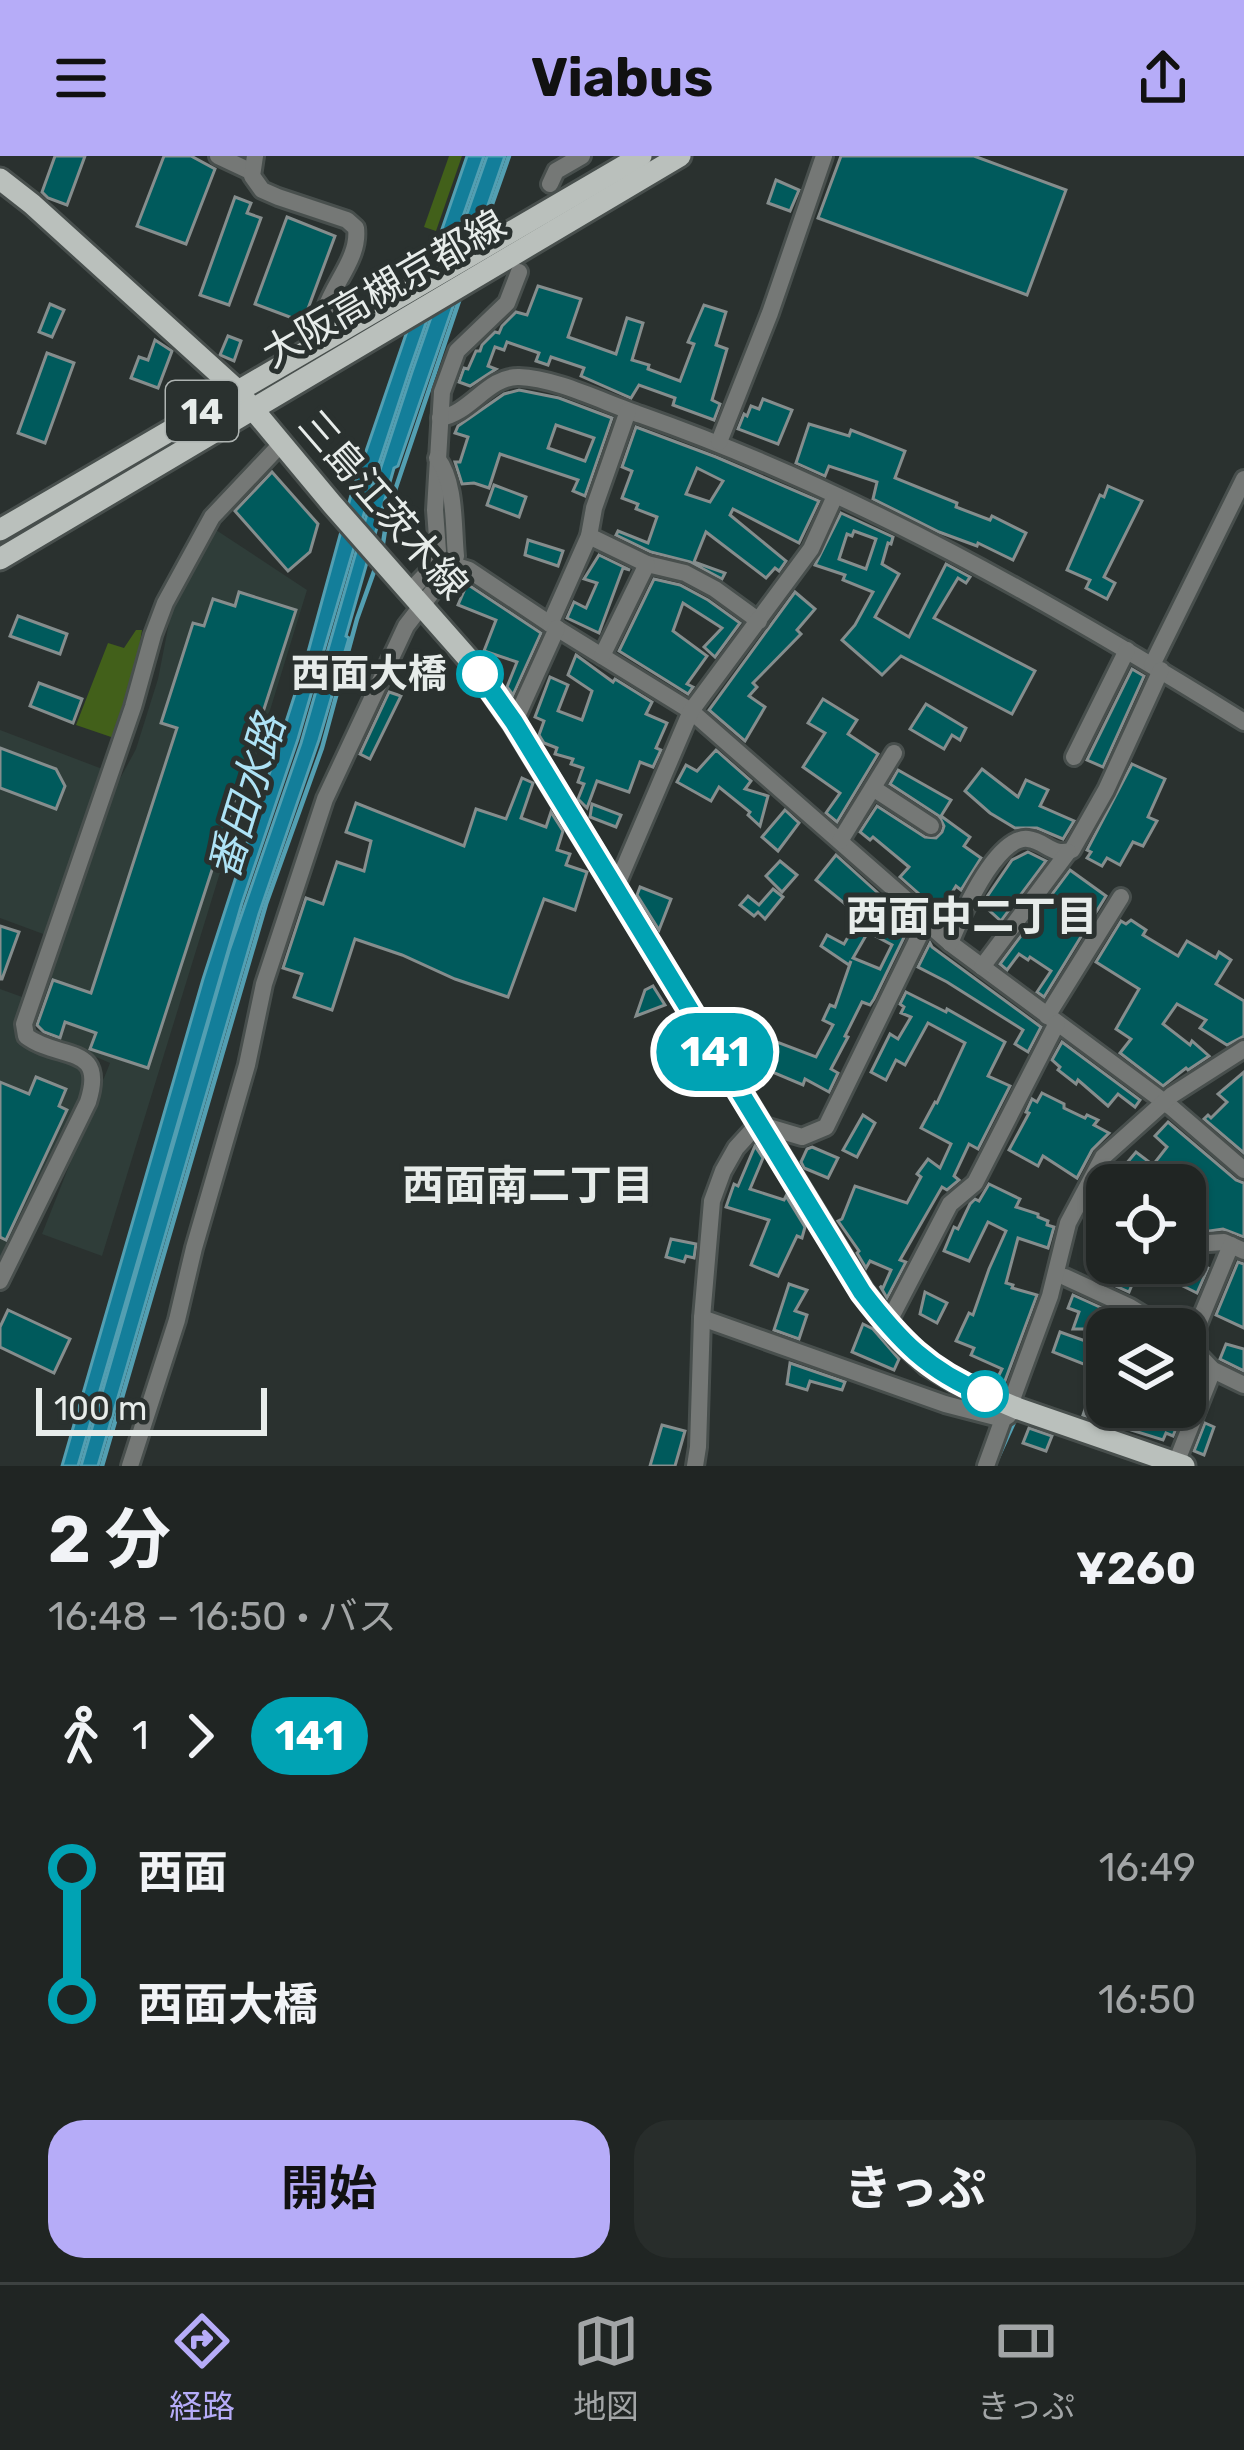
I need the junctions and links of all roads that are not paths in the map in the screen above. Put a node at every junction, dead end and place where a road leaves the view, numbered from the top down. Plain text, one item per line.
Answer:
1 (218, 156) edge
2 (582, 156) edge
3 (641, 156) edge
4 (680, 156) edge
5 (824, 156) edge
6 (253, 164) edge
7 (0, 179) edge
8 (550, 184) dead end
9 (519, 272) dead end
10 (325, 339) junction
11 (244, 399) junction
12 (628, 411) junction
13 (440, 418) junction
14 (718, 442) junction
15 (281, 444) junction
16 (437, 458) junction
17 (1244, 479) edge
18 (835, 496) junction
19 (0, 530) edge
20 (589, 536) junction
21 (0, 559) edge
22 (647, 564) junction
23 (454, 565) junction
24 (417, 598) junction
25 (760, 621) junction
26 (553, 626) junction
27 (1127, 650) junction
28 (602, 656) junction
29 (1156, 668) junction
30 (691, 711) junction
31 (514, 722) junction
32 (1244, 722) edge
33 (894, 753) dead end
34 (1074, 757) dead end
35 (872, 788) junction
36 (931, 826) dead end
37 (840, 841) junction
38 (1068, 852) junction
39 (615, 889) junction
40 (1121, 897) dead end
41 (926, 922) junction
42 (950, 943) junction
43 (982, 967) junction
44 (1052, 1020) junction
45 (1244, 1049) edge
46 (1164, 1102) junction
47 (758, 1124) junction
48 (1244, 1170) edge
49 (1209, 1244) dead end
50 (1238, 1248) edge
51 (1065, 1276) dead end
52 (0, 1281) edge
53 (1133, 1308) edge
54 (1206, 1309) edge
55 (702, 1318) junction
56 (887, 1325) junction
57 (1206, 1362) edge
58 (1213, 1370) junction
59 (1244, 1385) edge
60 (1011, 1411) junction
61 (1180, 1465) edge
62 (130, 1466) edge
63 (695, 1466) edge
64 (986, 1466) edge

1 - 6 street
2 - 8 street
3 - 10 main road, 大阪高槻京都線 / 14
4 - 11 main road, 大阪高槻京都線 / 14
5 - 14 street
6 - 10 street
7 - 11 main road, 三島江茨木線
9 - 13 street
10 - 11 main road, 大阪高槻京都線 / 14
11 - 15 main road, 三島江茨木線
11 - 19 main road, 大阪高槻京都線 / 14
11 - 21 main road, 大阪高槻京都線 / 14
12 - 13 street
12 - 14 street
12 - 20 street
13 - 16 street
14 - 18 street
15 - 24 main road, 三島江茨木線
15 - 52 street
16 - 23 street
16 - 24 street
17 - 29 street
18 - 25 street
18 - 27 street
20 - 22 street
20 - 26 street
22 - 25 street
22 - 28 street
23 - 24 street
23 - 26 street
24 - 31 main road, 三島江茨木線
24 - 62 street
25 - 30 street
26 - 28 street
26 - 31 street
27 - 29 street
27 - 34 street
28 - 30 street
29 - 32 street
29 - 38 street
30 - 37 street
30 - 39 street
31 - 39 main road, 三島江茨木線
33 - 35 street
35 - 36 street
35 - 37 street
37 - 41 street
38 - 42 street
38 - 43 street
39 - 47 main road, 三島江茨木線
40 - 44 street
41 - 42 street
41 - 47 street
42 - 43 street
43 - 44 street
44 - 46 street
44 - 56 street
45 - 46 street
46 - 48 street
46 - 60 street
47 - 55 street
47 - 56 main road, 三島江茨木線
49 - 50 street
50 - 54 street
51 - 53 street
55 - 60 street
55 - 63 street
56 - 60 main road, 三島江茨木線
57 - 58 street
58 - 59 street
58 - 61 street
60 - 61 main road, 三島江茨木線
60 - 64 street

